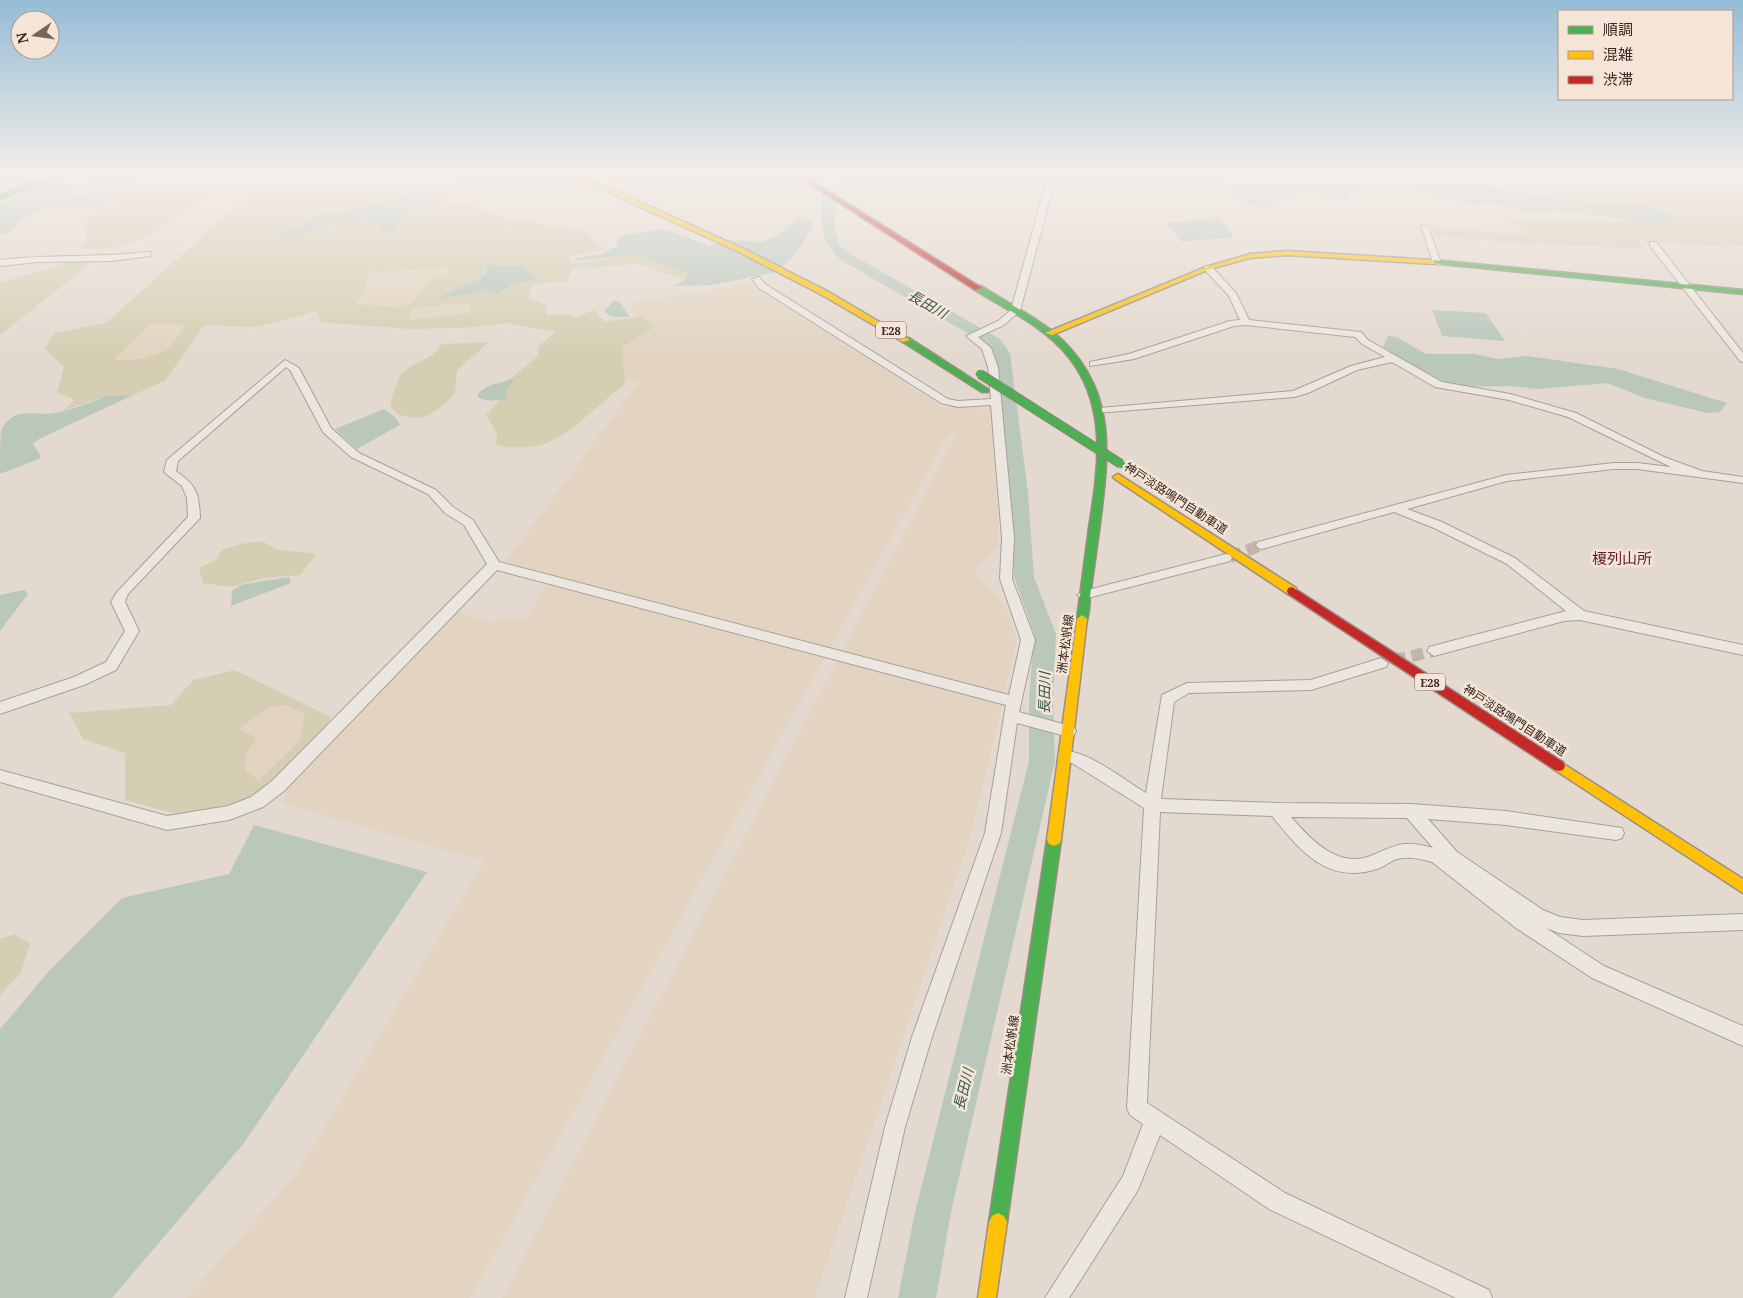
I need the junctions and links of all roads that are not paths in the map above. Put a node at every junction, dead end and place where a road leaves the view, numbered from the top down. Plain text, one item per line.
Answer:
1 (721, 235) edge
2 (722, 235) edge
3 (895, 235) edge
4 (1036, 235) edge
5 (1427, 235) edge
6 (725, 236) junction
7 (1653, 244) dead end
8 (147, 254) dead end
9 (0, 263) edge
10 (1437, 263) junction
11 (1208, 268) junction
12 (800, 274) junction
13 (756, 279) dead end
14 (1685, 287) junction
15 (1743, 292) edge
16 (1015, 311) junction
17 (1246, 322) junction
18 (1048, 333) junction
19 (1394, 358) junction
20 (1743, 359) edge
21 (1094, 364) dead end
22 (996, 402) junction
23 (1100, 411) junction
24 (1126, 467) dead end
25 (1702, 474) junction
26 (1743, 480) edge
27 (1396, 509) junction
28 (1247, 545) dead end
29 (1263, 551) joint
30 (1226, 558) tunnel mouth
31 (494, 565) junction
32 (1084, 595) junction
33 (1580, 615) junction
34 (1743, 650) edge
35 (1434, 651) tunnel mouth
36 (1381, 663) tunnel mouth
37 (0, 708) edge
38 (1013, 709) junction
39 (1069, 732) junction
40 (1066, 756) junction
41 (0, 776) edge
42 (1152, 805) junction
43 (1276, 810) junction
44 (1411, 811) junction
45 (1616, 833) dead end
46 (1743, 886) edge
47 (1743, 922) edge
48 (1743, 1036) edge
49 (1155, 1120) junction
50 (856, 1298) edge
51 (987, 1298) edge
52 (1056, 1298) edge
53 (1482, 1298) edge

1 - 6 main road, 神戸淡路鳴門自動車道 / E28
2 - 6 main road, 神戸淡路鳴門自動車道 / E28
3 - 16 main road, 洲本松帆線
4 - 16 street
5 - 10 street
6 - 12 main road, 神戸淡路鳴門自動車道 / E28
7 - 14 street
8 - 9 street
10 - 11 main road
10 - 14 main road
11 - 17 street
11 - 18 main road
12 - 24 main road, 神戸淡路鳴門自動車道 / E28, bridge
12 - 46 main road, 神戸淡路鳴門自動車道 / E28
13 - 22 street
14 - 15 main road
14 - 20 street
16 - 18 main road, 洲本松帆線
16 - 22 street
17 - 19 street
17 - 21 street
18 - 23 main road, 洲本松帆線
19 - 23 street
19 - 25 street
22 - 38 street
23 - 32 main road, 洲本松帆線
25 - 26 street
25 - 27 street
27 - 29 street
27 - 33 street
28 - 29 main road
30 - 32 street
31 - 37 street
31 - 38 street
31 - 41 street
32 - 39 main road, 洲本松帆線
33 - 34 street
33 - 35 street
36 - 42 street
38 - 39 street
38 - 50 street
39 - 40 main road, 洲本松帆線
40 - 42 street
40 - 51 main road, 洲本松帆線
42 - 43 street
42 - 49 street
43 - 44 street
43 - 48 street
44 - 45 street
44 - 47 street
49 - 52 street
49 - 53 street

